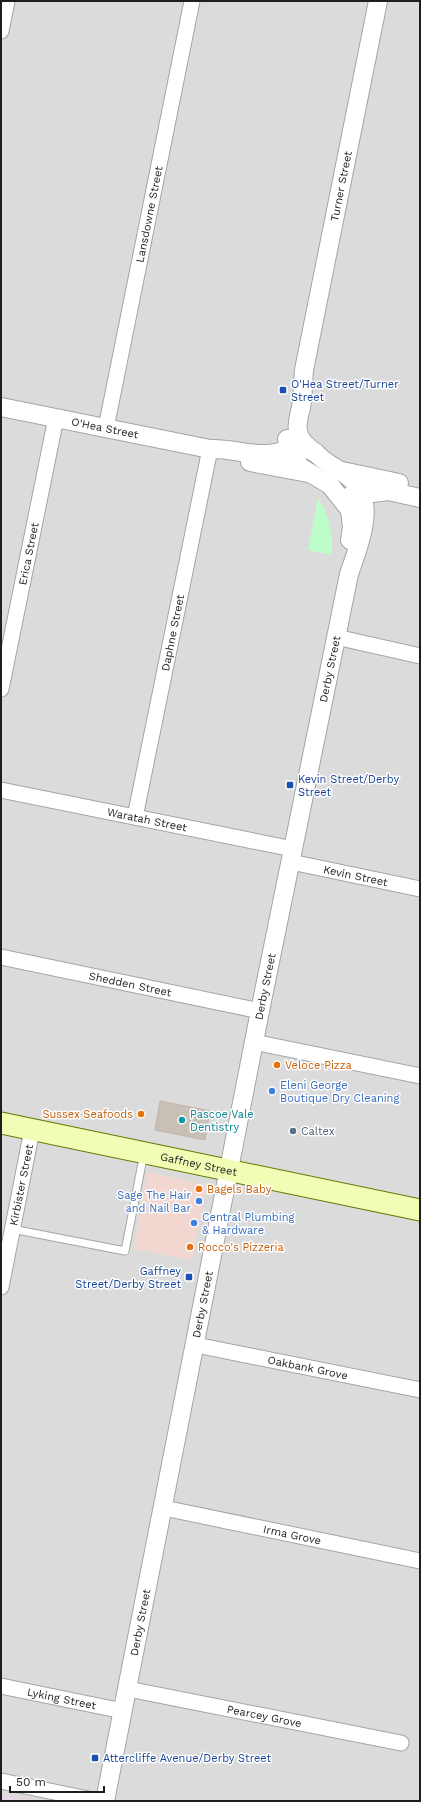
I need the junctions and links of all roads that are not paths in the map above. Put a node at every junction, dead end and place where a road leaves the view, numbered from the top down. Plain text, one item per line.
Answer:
1 (7, 1) edge
2 (192, 1) edge
3 (378, 1) edge
4 (1, 31) edge
5 (304, 370) junction
6 (1, 407) edge
7 (56, 418) junction
8 (106, 428) junction
9 (289, 448) junction
10 (210, 449) junction
11 (314, 452) junction
12 (308, 473) junction
13 (335, 478) junction
14 (420, 488) edge
15 (361, 494) junction
16 (420, 498) edge
17 (348, 574) junction
18 (336, 637) junction
19 (420, 656) edge
20 (1, 689) edge
21 (1, 790) edge
22 (135, 817) junction
23 (292, 855) junction
24 (420, 889) edge
25 (1, 957) edge
26 (260, 1011) junction
27 (254, 1042) junction
28 (420, 1076) edge
29 (1, 1123) edge
30 (32, 1130) junction
31 (144, 1153) junction
32 (229, 1170) junction
33 (420, 1210) edge
34 (12, 1229) junction
35 (1, 1287) edge
36 (196, 1344) junction
37 (420, 1390) edge
38 (164, 1508) junction
39 (420, 1561) edge
40 (1, 1686) edge
41 (128, 1689) junction
42 (123, 1711) junction
43 (401, 1743) dead end
44 (1, 1781) edge
45 (98, 1801) edge
46 (105, 1801) edge

1 - 4 street
2 - 8 street, Lansdowne Street
3 - 5 street, Turner Street
5 - 9 street, Turner Street
5 - 11 street, Turner Street
6 - 7 street, O'Hea Street
7 - 8 street, O'Hea Street
7 - 20 street, Erica Street
8 - 10 street, O'Hea Street
9 - 10 street, O'Hea Street
9 - 11 street, O'Hea Street
9 - 12 street, Turner Street
10 - 12 street, O'Hea Street
10 - 22 street, Daphne Street
11 - 13 street, Turner Street
12 - 13 street, Derby Street
13 - 14 street
13 - 15 street
13 - 17 street, Derby Street
15 - 16 street
15 - 17 street, Derby Street
17 - 18 street, Derby Street
18 - 19 street
18 - 23 street, Derby Street
21 - 22 street, Waratah Street
22 - 23 street, Waratah Street
23 - 24 street, Kevin Street
23 - 26 street, Derby Street
25 - 26 street, Shedden Street
26 - 27 street, Derby Street
27 - 28 street
27 - 32 street, Derby Street
29 - 30 main road, Gaffney Street
30 - 31 main road, Gaffney Street
30 - 34 street, Kirbister Street
31 - 32 main road, Gaffney Street
31 - 34 lane
32 - 33 main road, Gaffney Street
32 - 36 street, Derby Street
34 - 35 street, Kirbister Street
36 - 37 street, Oakbank Grove
36 - 38 street, Derby Street
38 - 39 street, Irma Grove
38 - 41 street, Derby Street
40 - 42 street, Lyking Street
41 - 42 street, Derby Street
41 - 43 street, Pearcey Grove
42 - 46 street, Derby Street
44 - 45 street

